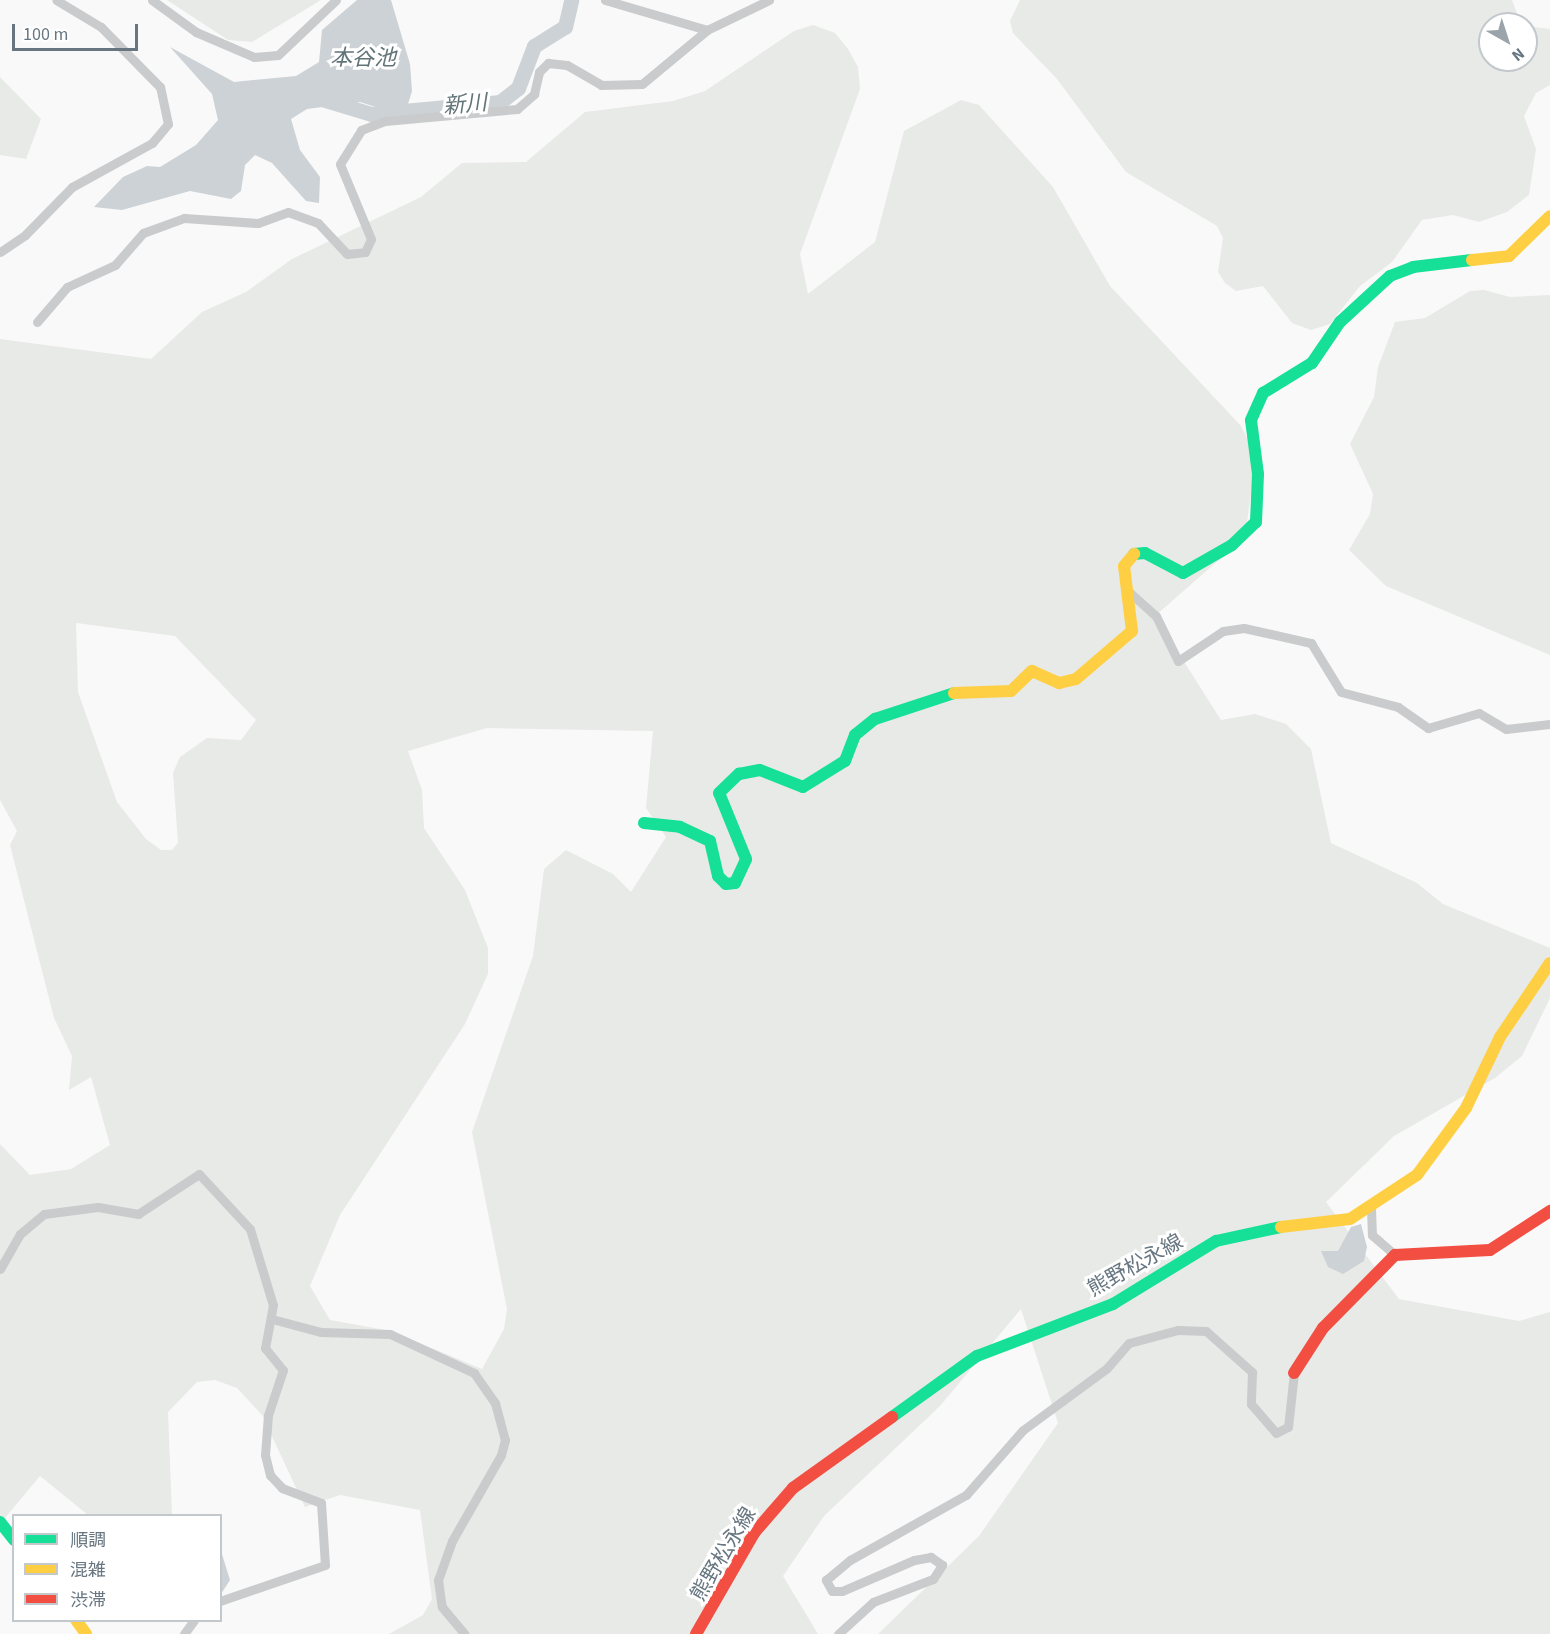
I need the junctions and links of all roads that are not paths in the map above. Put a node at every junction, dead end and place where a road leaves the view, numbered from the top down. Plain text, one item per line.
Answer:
1 (56, 0) edge
2 (152, 0) edge
3 (336, 0) edge
4 (605, 0) edge
5 (769, 0) edge
6 (707, 30) junction
7 (1550, 216) edge
8 (0, 252) edge
9 (37, 322) dead end
10 (1127, 590) junction
11 (1550, 724) edge
12 (644, 823) dead end
13 (1550, 963) edge
14 (1371, 1208) junction
15 (1550, 1210) edge
16 (1395, 1255) junction
17 (0, 1269) edge
18 (272, 1319) junction
19 (1294, 1373) joint
20 (0, 1522) edge
21 (12, 1537) edge
22 (222, 1600) edge
23 (465, 1634) edge
24 (696, 1634) edge
25 (838, 1634) edge

1 - 8 street
2 - 3 street
4 - 6 street
5 - 6 street
6 - 9 street
7 - 10 street
10 - 11 street
10 - 12 street
13 - 14 street, 熊野松永線
14 - 16 street
14 - 24 street, 熊野松永線
15 - 16 street
16 - 19 street
17 - 18 street
18 - 22 street
18 - 23 street
19 - 25 street
20 - 21 street

